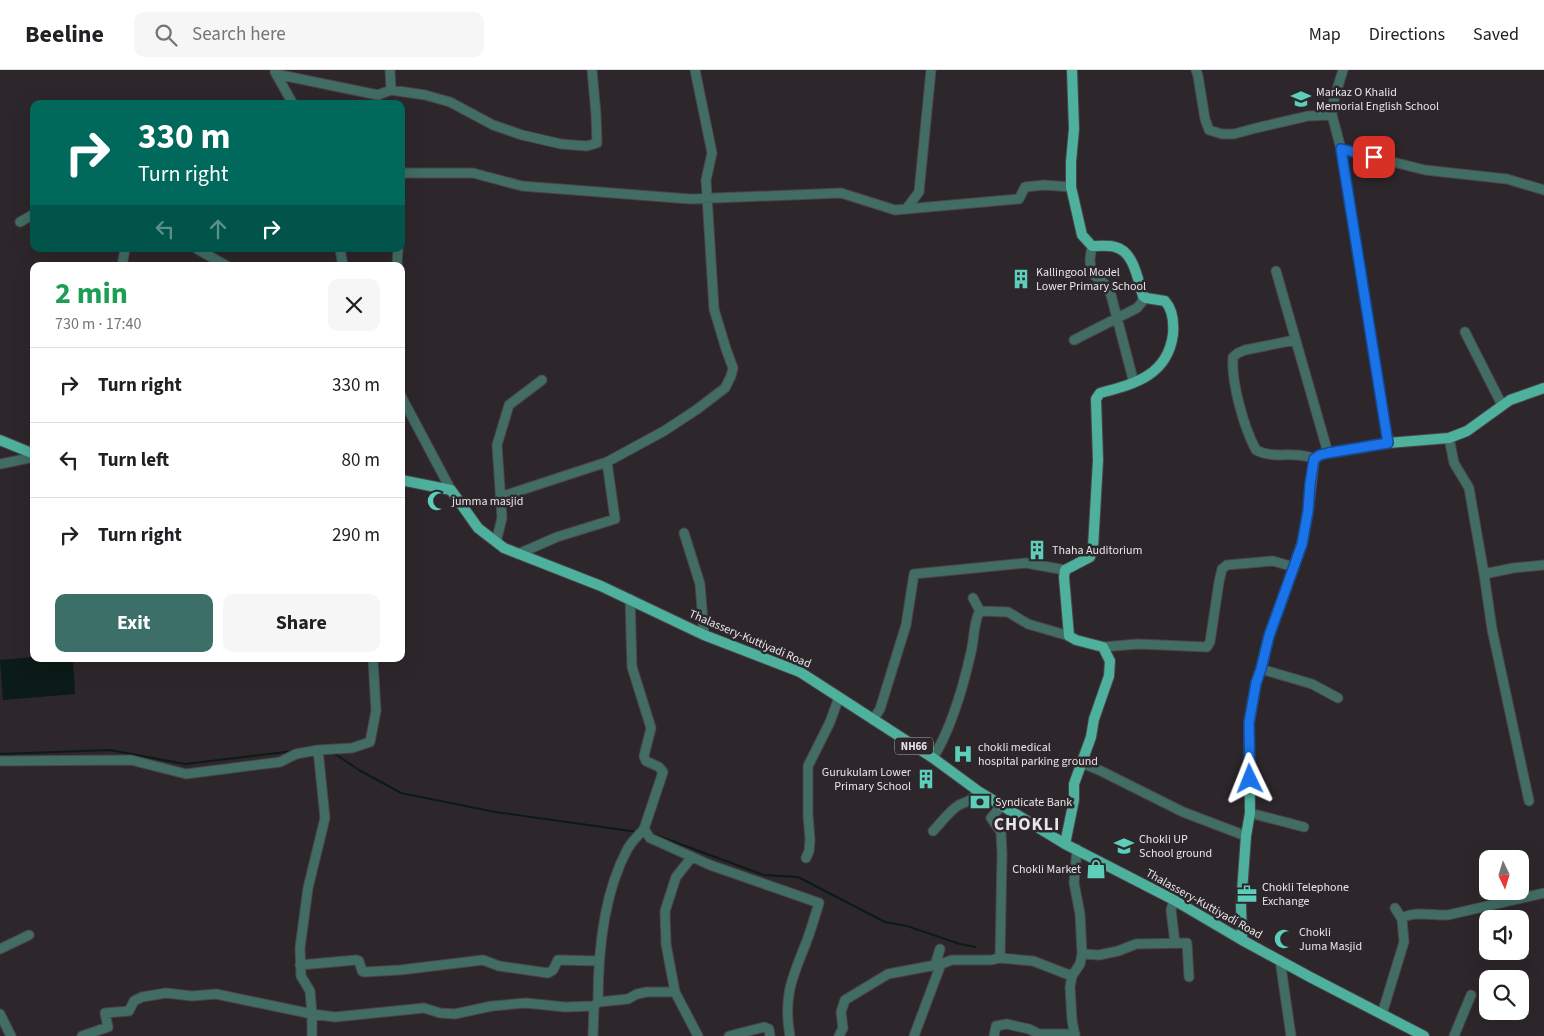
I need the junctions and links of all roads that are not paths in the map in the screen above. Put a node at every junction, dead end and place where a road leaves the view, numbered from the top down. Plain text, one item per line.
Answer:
1 (390, 70) edge
2 (592, 70) edge
3 (696, 70) edge
4 (931, 70) edge
5 (1072, 70) edge
6 (1196, 70) edge
7 (1343, 70) edge
8 (275, 72) edge
9 (391, 90) junction
10 (379, 99) edge
11 (291, 100) edge
12 (1332, 115) junction
13 (1341, 149) junction
14 (405, 172) edge
15 (1071, 187) junction
16 (1544, 190) edge
17 (707, 198) junction
18 (906, 209) junction
19 (30, 216) edge
20 (20, 222) dead end
21 (1092, 246) junction
22 (202, 252) edge
23 (220, 262) edge
24 (1276, 271) dead end
25 (1143, 296) junction
26 (1117, 318) junction
27 (1465, 332) dead end
28 (1074, 340) dead end
29 (1295, 340) junction
30 (1233, 345) dead end
31 (1233, 363) junction
32 (542, 380) dead end
33 (1134, 383) junction
34 (1544, 388) edge
35 (405, 404) edge
36 (1502, 405) junction
37 (1449, 438) junction
38 (0, 440) edge
39 (1388, 443) junction
40 (30, 453) edge
41 (1328, 453) junction
42 (30, 456) edge
43 (1314, 459) junction
44 (607, 462) junction
45 (0, 464) edge
46 (405, 481) edge
47 (451, 490) junction
48 (500, 496) junction
49 (684, 533) dead end
50 (496, 542) junction
51 (518, 554) junction
52 (1544, 565) edge
53 (1294, 567) junction
54 (1065, 570) junction
55 (1484, 574) junction
56 (973, 598) dead end
57 (630, 599) junction
58 (980, 611) junction
59 (704, 635) junction
60 (1069, 636) junction
61 (1103, 647) junction
62 (373, 662) edge
63 (1261, 669) junction
64 (839, 697) junction
65 (1338, 698) dead end
66 (873, 720) junction
67 (320, 750) junction
68 (933, 758) junction
69 (0, 761) edge
70 (1082, 763) junction
71 (978, 791) junction
72 (1530, 801) dead end
73 (1002, 805) junction
74 (1250, 813) junction
75 (1304, 827) dead end
76 (644, 829) junction
77 (933, 832) dead end
78 (1246, 836) junction
79 (1065, 844) junction
80 (1076, 849) junction
81 (691, 858) junction
82 (806, 858) dead end
83 (1544, 892) edge
84 (1174, 900) junction
85 (1395, 908) dead end
86 (1402, 919) junction
87 (29, 935) dead end
88 (1242, 940) junction
89 (1175, 943) junction
90 (940, 949) dead end
91 (0, 950) edge
92 (1082, 954) junction
93 (1000, 958) junction
94 (1280, 960) junction
95 (599, 961) junction
96 (300, 965) junction
97 (938, 965) junction
98 (1072, 976) junction
99 (1189, 977) dead end
100 (675, 992) junction
101 (1471, 995) dead end
102 (596, 1004) junction
103 (0, 1014) edge
104 (312, 1014) junction
105 (1382, 1014) junction
106 (1075, 1035) edge
107 (11, 1036) edge
108 (82, 1036) edge
109 (312, 1036) edge
110 (593, 1036) edge
111 (698, 1036) edge
112 (729, 1036) edge
113 (770, 1036) edge
114 (790, 1036) edge
115 (839, 1036) edge
116 (914, 1036) edge
117 (994, 1036) edge
118 (1291, 1036) edge
119 (1424, 1036) edge
120 (1454, 1036) edge

1 - 9 street
2 - 9 street
3 - 17 street
4 - 18 street
5 - 15 main road
6 - 12 street
7 - 12 street
8 - 10 street
8 - 11 street
9 - 10 street
12 - 13 street
13 - 16 street
13 - 39 street
14 - 17 street
15 - 18 street
15 - 21 main road
17 - 18 street
17 - 44 street
19 - 20 street
21 - 25 main road
21 - 26 street
22 - 23 street
24 - 29 street
25 - 26 street
25 - 33 main road
26 - 28 street
26 - 33 street
27 - 36 street
29 - 31 street
29 - 41 street
30 - 31 street
31 - 43 street
32 - 48 street
33 - 54 main road
34 - 36 main road
35 - 47 street
36 - 37 main road
37 - 39 main road
37 - 55 street
38 - 40 main road
39 - 41 main road
41 - 43 main road
42 - 45 street
43 - 53 main road
44 - 48 street
44 - 51 street
46 - 47 main road
47 - 50 main road, Thalassery-Kuttiyadi Road / NH66
48 - 50 street
49 - 59 street
50 - 51 main road, Thalassery-Kuttiyadi Road / NH66
51 - 57 main road, Thalassery-Kuttiyadi Road / NH66
52 - 55 street
53 - 61 street
53 - 63 main road
54 - 60 main road
54 - 66 street
55 - 72 street
56 - 58 street
57 - 59 main road, Thalassery-Kuttiyadi Road / NH66
57 - 76 street
58 - 60 street
58 - 68 street
59 - 64 main road, Thalassery-Kuttiyadi Road / NH66
60 - 61 main road
61 - 70 main road
62 - 67 street
63 - 65 street
63 - 74 main road
64 - 66 main road, Thalassery-Kuttiyadi Road / NH66
64 - 82 street
66 - 68 main road, Thalassery-Kuttiyadi Road / NH66
67 - 69 street
67 - 96 street
68 - 71 main road, Thalassery-Kuttiyadi Road / NH66
70 - 78 street
70 - 79 main road
71 - 73 main road, Thalassery-Kuttiyadi Road / NH66
71 - 77 street
73 - 79 main road, Thalassery-Kuttiyadi Road / NH66
73 - 93 street
74 - 75 street
74 - 78 main road
76 - 81 street
76 - 95 street
78 - 88 main road
79 - 80 main road, Thalassery-Kuttiyadi Road / NH66
80 - 84 main road, Thalassery-Kuttiyadi Road / NH66
80 - 92 street
81 - 100 street
81 - 114 street
83 - 86 street
84 - 88 main road, Thalassery-Kuttiyadi Road / NH66
84 - 89 street
85 - 86 street
86 - 105 street
87 - 91 street
88 - 94 main road, Thalassery-Kuttiyadi Road / NH66
89 - 92 street
89 - 99 street
90 - 97 street
92 - 98 street
93 - 97 street
93 - 98 street
94 - 105 main road, Thalassery-Kuttiyadi Road / NH66
94 - 118 street
95 - 96 street
95 - 102 street
96 - 104 street
97 - 115 street
97 - 116 street
98 - 106 street
100 - 102 street
100 - 111 street
101 - 120 street
102 - 104 street
102 - 110 street
103 - 107 street
104 - 108 street
104 - 109 street
105 - 119 main road, Thalassery-Kuttiyadi Road / NH66
106 - 117 street
112 - 113 street

